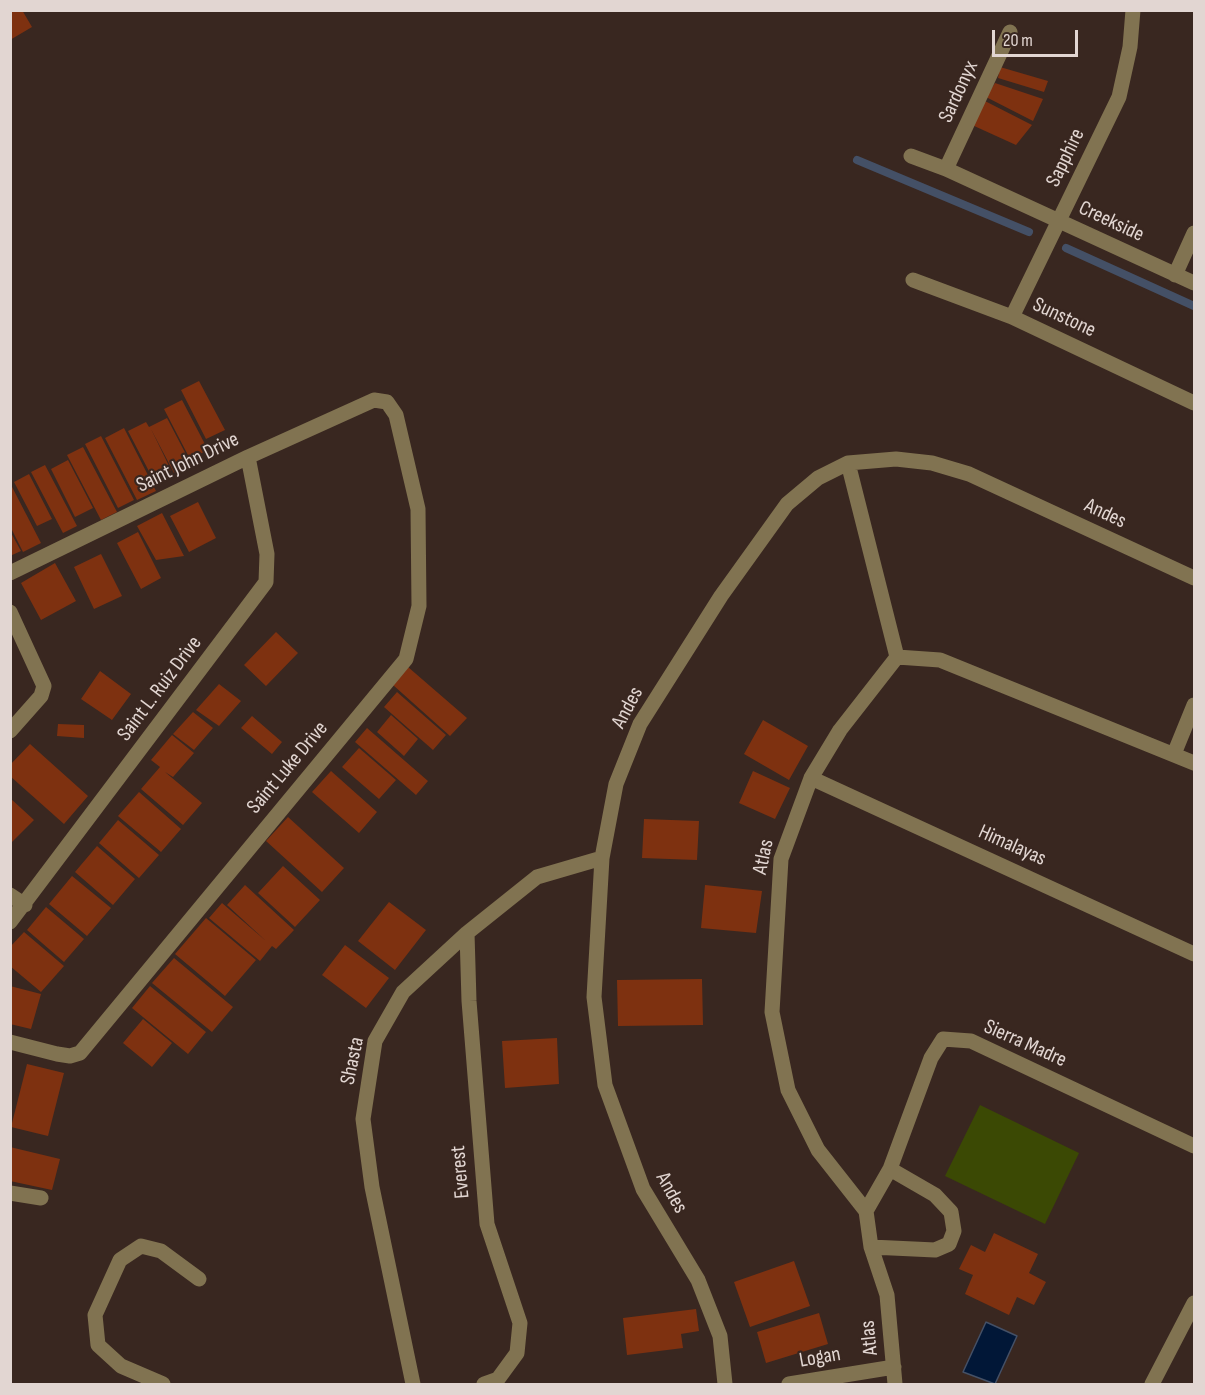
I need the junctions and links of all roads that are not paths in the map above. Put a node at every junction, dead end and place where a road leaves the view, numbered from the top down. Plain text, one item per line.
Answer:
1 (1133, 10) edge
2 (1010, 32) dead end
3 (911, 156) dead end
4 (945, 169) junction
5 (1059, 221) junction
6 (1194, 233) edge
7 (1175, 275) junction
8 (913, 280) dead end
9 (1194, 283) edge
10 (1012, 316) junction
11 (387, 402) joint
12 (1194, 402) edge
13 (248, 457) junction
14 (848, 463) junction
15 (10, 573) edge
16 (1194, 578) edge
17 (10, 612) edge
18 (897, 657) junction
19 (1194, 705) edge
20 (10, 730) edge
21 (1174, 754) junction
22 (1194, 762) edge
23 (811, 778) junction
24 (602, 858) junction
25 (10, 895) edge
26 (25, 904) junction
27 (10, 922) edge
28 (467, 933) junction
29 (1194, 954) edge
30 (10, 1042) edge
31 (1194, 1146) edge
32 (890, 1169) junction
33 (10, 1193) edge
34 (41, 1198) dead end
35 (866, 1212) junction
36 (871, 1247) junction
37 (199, 1279) dead end
38 (1194, 1303) edge
39 (894, 1367) junction
40 (163, 1384) edge
41 (413, 1384) edge
42 (484, 1384) edge
43 (725, 1384) edge
44 (789, 1384) edge
45 (895, 1384) edge
46 (1152, 1384) edge

1 - 5 street, Sapphire
2 - 4 street, Sardonyx
3 - 4 street, Creekside
4 - 5 street, Creekside
5 - 7 street, Creekside
5 - 10 street, Sapphire
6 - 7 street
7 - 9 street, Creekside
8 - 10 street, Sunstone
10 - 12 street, Sunstone
11 - 13 street, Saint John Drive
11 - 30 street, Saint Luke Drive
13 - 15 street, Saint John Drive
13 - 26 street, Saint L. Ruiz Drive
14 - 16 street, Andes
14 - 18 street
14 - 24 street, Andes
17 - 20 street
18 - 21 street
18 - 23 street, Atlas
19 - 21 street
21 - 22 street
23 - 29 street, Himalayas
23 - 35 street, Atlas
24 - 28 street, Shasta
24 - 43 street, Andes
25 - 26 street
26 - 27 street, Saint L. Ruiz Drive
28 - 41 street, Shasta
28 - 42 street, Everest
31 - 32 street, Sierra Madre
32 - 35 street, Sierra Madre
32 - 36 street
33 - 34 street
35 - 36 street, Atlas
36 - 39 street, Atlas
37 - 40 street
38 - 46 street
39 - 44 street, Logan
39 - 45 street, Atlas

